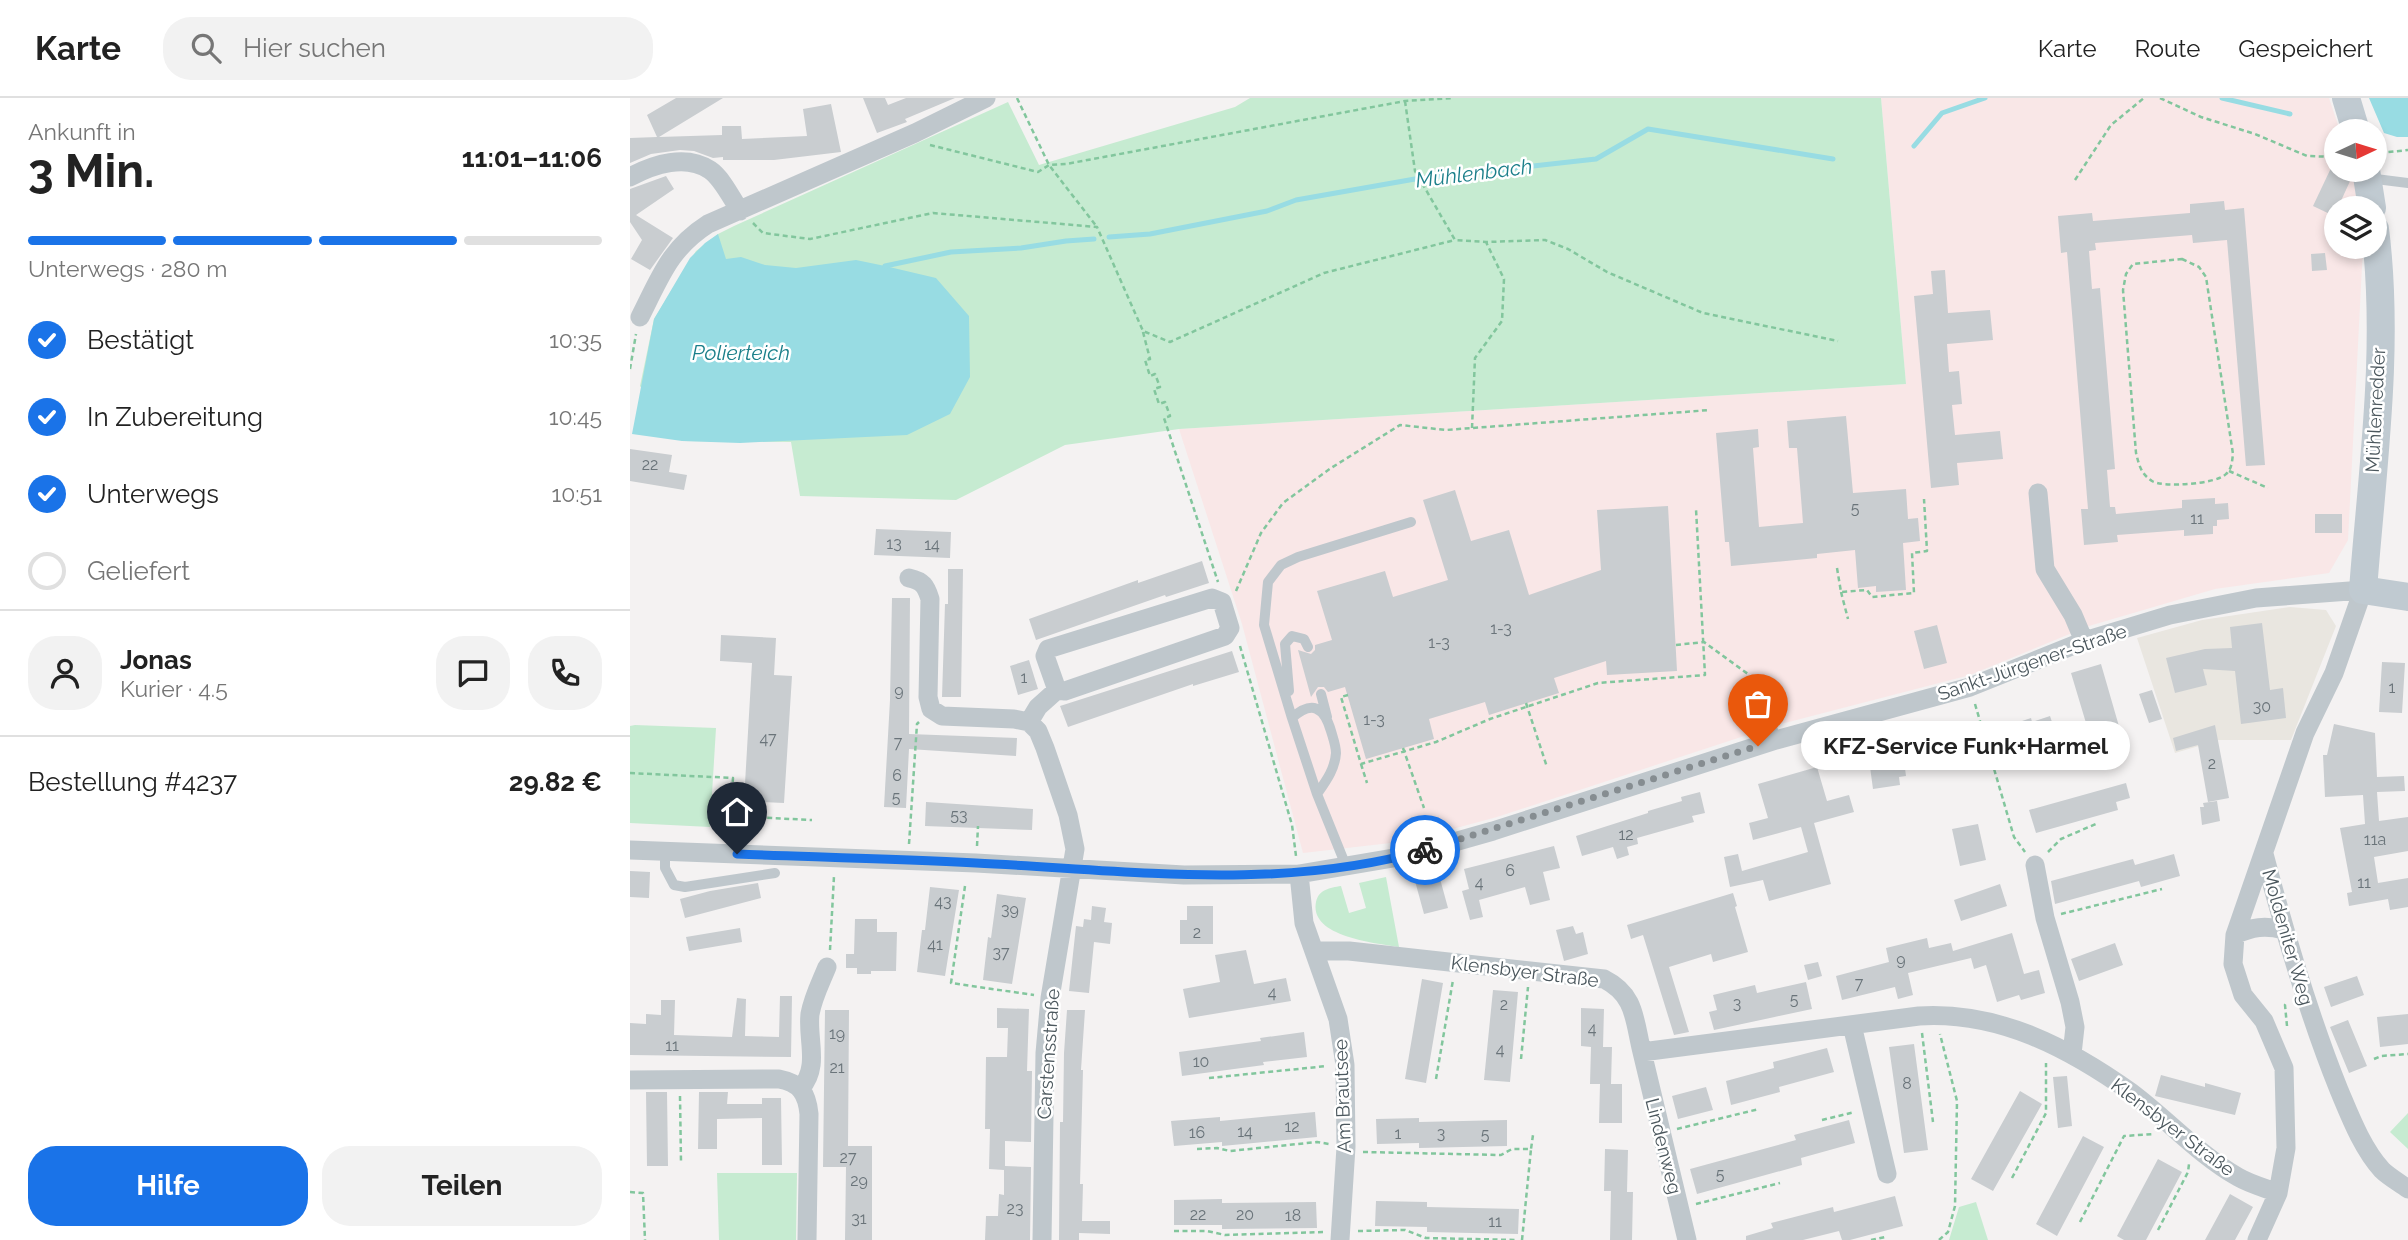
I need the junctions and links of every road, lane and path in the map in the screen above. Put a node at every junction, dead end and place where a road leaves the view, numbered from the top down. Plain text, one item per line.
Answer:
1 (986, 98) edge
2 (1017, 98) edge
3 (1454, 98) edge
4 (2144, 98) edge
5 (2160, 98) edge
6 (2346, 98) edge
7 (1405, 101) junction
8 (2352, 119) edge
9 (915, 134) junction
10 (2408, 150) edge
11 (2324, 157) edge
12 (2387, 159) edge
13 (1049, 165) junction
14 (2387, 174) edge
15 (630, 177) edge
16 (2075, 180) dead end
17 (2408, 183) edge
18 (740, 211) junction
19 (1097, 228) junction
20 (1455, 240) junction
21 (1486, 242) junction
22 (2377, 259) edge
23 (640, 317) joint
24 (1143, 331) junction
25 (1838, 341) dead end
26 (630, 369) edge
27 (1710, 410) dead end
28 (1472, 428) junction
29 (2229, 471) junction
30 (2268, 488) dead end
31 (2038, 492) dead end
32 (1924, 499) dead end
33 (1696, 509) dead end
34 (1411, 522) dead end
35 (1837, 568) dead end
36 (909, 578) dead end
37 (2363, 590) junction
38 (1841, 592) junction
39 (2408, 597) edge
40 (1226, 614) junction
41 (1849, 619) dead end
42 (2084, 641) junction
43 (1704, 642) junction
44 (1676, 645) dead end
45 (1308, 647) dead end
46 (1756, 680) joint
47 (1057, 690) junction
48 (1321, 694) dead end
49 (1348, 695) dead end
50 (1527, 705) junction
51 (931, 709) junction
52 (1978, 714) dead end
53 (1292, 718) junction
54 (1327, 718) junction
55 (1029, 722) junction
56 (1776, 740) junction
57 (1404, 749) junction
58 (1361, 764) junction
59 (1547, 767) dead end
60 (630, 773) edge
61 (1367, 783) dead end
62 (1317, 794) junction
63 (1424, 808) dead end
64 (812, 820) dead end
65 (2098, 823) dead end
66 (909, 836) dead end
67 (630, 850) edge
68 (665, 851) junction
69 (2264, 855) junction
70 (2035, 865) junction
71 (1346, 866) junction
72 (1070, 869) junction
73 (775, 873) dead end
74 (1299, 874) junction
75 (834, 876) dead end
76 (965, 886) dead end
77 (2162, 889) dead end
78 (2045, 918) junction
79 (2284, 930) junction
80 (2235, 935) junction
81 (1315, 951) junction
82 (1456, 963) junction
83 (827, 967) joint
84 (1530, 970) junction
85 (1050, 998) junction
86 (2309, 1009) junction
87 (1928, 1016) junction
88 (1852, 1025) junction
89 (2287, 1031) dead end
90 (2052, 1043) junction
91 (1642, 1052) junction
92 (2072, 1054) junction
93 (2408, 1054) edge
94 (1521, 1059) dead end
95 (2374, 1059) dead end
96 (1345, 1065) junction
97 (1209, 1078) dead end
98 (680, 1079) junction
99 (1436, 1079) dead end
100 (630, 1080) edge
101 (801, 1088) junction
102 (1872, 1107) junction
103 (1759, 1109) dead end
104 (1822, 1120) dead end
105 (1933, 1122) dead end
106 (2171, 1125) junction
107 (1660, 1133) junction
108 (1533, 1135) dead end
109 (2197, 1146) junction
110 (1346, 1147) junction
111 (1197, 1149) dead end
112 (1531, 1149) junction
113 (681, 1162) dead end
114 (1887, 1174) dead end
115 (2012, 1178) dead end
116 (1780, 1183) dead end
117 (2408, 1189) edge
118 (630, 1192) edge
119 (2278, 1192) junction
120 (1679, 1209) junction
121 (2080, 1222) dead end
122 (2158, 1230) dead end
123 (1174, 1231) dead end
124 (1341, 1236) edge
125 (1885, 1237) dead end
126 (645, 1240) edge
127 (807, 1240) edge
128 (1042, 1240) edge
129 (1520, 1240) edge
130 (1687, 1240) edge
131 (1871, 1240) edge
132 (1939, 1240) edge
133 (2257, 1240) edge

1 - 9 street
2 - 13 path
3 - 7 path
4 - 16 path
5 - 11 path
6 - 8 street
7 - 13 path
7 - 20 path
9 - 13 path
9 - 18 street
10 - 12 path
13 - 19 path
14 - 17 lane
15 - 18 street
18 - 19 path
18 - 23 street
19 - 24 path
20 - 21 path
20 - 24 path
21 - 25 path
21 - 28 path
22 - 37 street, Mühlenredder
23 - 26 path
24 - 40 path
27 - 28 path
28 - 40 path
29 - 29 path
29 - 30 path
31 - 42 street
32 - 38 path
33 - 43 path
34 - 53 lane
35 - 38 path
36 - 51 street
37 - 39 street, Sankt-Jürgener-Straße
37 - 42 street, Sankt-Jürgener-Straße
37 - 69 street, Moldeniter Weg
38 - 41 path
40 - 47 street
40 - 47 street
40 - 74 path
42 - 56 street, Sankt-Jürgener-Straße
43 - 44 path
43 - 46 path
43 - 50 path
45 - 53 lane
46 - 56 lane
47 - 55 street
48 - 54 lane
49 - 58 path
50 - 57 path
50 - 59 path
51 - 55 street
51 - 66 path
52 - 70 path
53 - 54 lane
53 - 62 lane
54 - 62 lane
55 - 72 street, Carstensstraße
56 - 71 street, Sankt-Jürgener-Straße
57 - 58 path
57 - 63 path
58 - 61 path
60 - 64 path
62 - 71 lane
65 - 70 path
67 - 68 street, Sankt-Jürgener-Straße
68 - 72 street, Sankt-Jürgener-Straße
68 - 73 lane
69 - 79 street, Moldeniter Weg
69 - 80 street
70 - 78 street
71 - 74 street, Sankt-Jürgener-Straße
72 - 74 street, Sankt-Jürgener-Straße
72 - 85 street, Carstensstraße
74 - 81 street, Am Brautsee
75 - 83 path
76 - 85 path
77 - 78 path
78 - 92 street
79 - 80 street
79 - 86 street, Moldeniter Weg
80 - 119 street
81 - 82 street, Klensbyer Straße
81 - 96 street, Am Brautsee
82 - 84 street, Klensbyer Straße
82 - 99 path
83 - 101 street
84 - 91 street, Klensbyer Straße
84 - 94 path
85 - 128 street, Carstensstraße
86 - 89 path
86 - 117 street, Moldeniter Weg
87 - 88 street, Klensbyer Straße
87 - 90 street, Klensbyer Straße
87 - 105 path
87 - 132 path
88 - 91 street, Klensbyer Straße
88 - 102 street
90 - 92 street, Klensbyer Straße
90 - 115 path
91 - 107 street, Lindenweg
92 - 106 street, Klensbyer Straße
93 - 95 path
96 - 97 path
96 - 110 street, Am Brautsee
98 - 100 street
98 - 101 street
98 - 113 path
101 - 127 street
102 - 104 path
102 - 114 street
103 - 107 path
106 - 109 street, Klensbyer Straße
106 - 121 path
107 - 120 street, Lindenweg
108 - 112 path
109 - 119 street, Klensbyer Straße
109 - 122 path
110 - 111 path
110 - 112 path
110 - 124 street, Am Brautsee
112 - 129 path
116 - 120 path
118 - 126 path
119 - 133 street
120 - 130 street, Lindenweg
123 - 124 path
124 - 129 path
125 - 131 path

